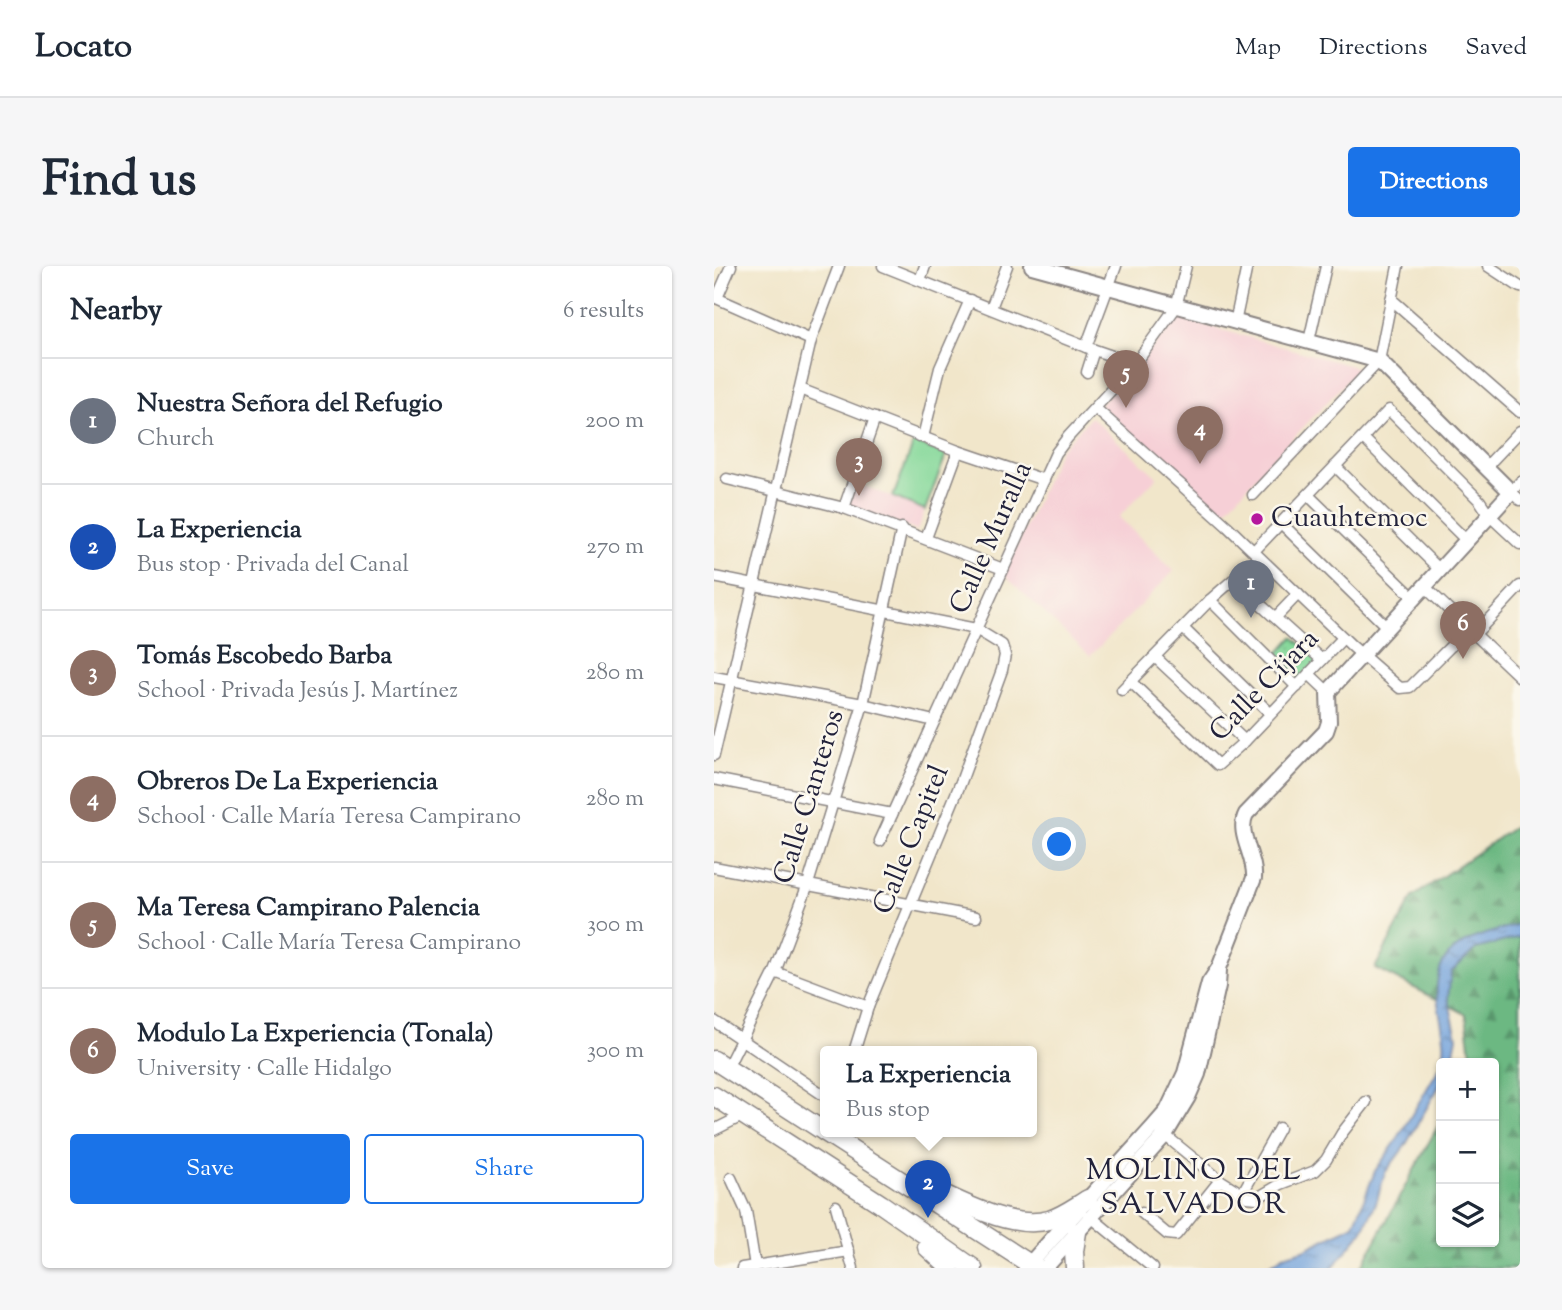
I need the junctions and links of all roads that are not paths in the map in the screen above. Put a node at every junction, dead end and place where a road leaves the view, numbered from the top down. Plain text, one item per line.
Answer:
1 (731, 266) edge
2 (839, 266) edge
3 (883, 266) edge
4 (925, 266) edge
5 (1007, 266) edge
6 (1032, 266) edge
7 (1116, 266) edge
8 (1186, 266) edge
9 (1247, 266) edge
10 (1325, 266) edge
11 (1398, 266) edge
12 (1488, 266) edge
13 (920, 280) junction
14 (1107, 287) junction
15 (1520, 287) edge
16 (715, 297) edge
17 (1391, 299) junction
18 (970, 300) junction
19 (1175, 307) junction
20 (991, 308) junction
21 (1235, 323) junction
22 (811, 340) junction
23 (1309, 341) junction
24 (1090, 348) junction
25 (1378, 361) junction
26 (1135, 364) junction
27 (1087, 372) dead end
28 (800, 389) junction
29 (1095, 408) junction
30 (1520, 412) edge
31 (875, 418) junction
32 (1520, 431) edge
33 (923, 437) junction
34 (1363, 438) junction
35 (958, 451) junction
36 (1335, 467) junction
37 (1486, 467) junction
38 (727, 479) dead end
39 (1044, 480) junction
40 (776, 491) junction
41 (1518, 492) edge
42 (1253, 495) dead end
43 (1308, 495) junction
44 (844, 508) junction
45 (1490, 516) junction
46 (1281, 523) junction
47 (902, 528) junction
48 (926, 538) junction
49 (1467, 541) junction
50 (1520, 544) edge
51 (1254, 551) junction
52 (1003, 569) junction
53 (1440, 570) junction
54 (714, 577) edge
55 (754, 584) junction
56 (1425, 586) junction
57 (1520, 586) edge
58 (1298, 594) junction
59 (1415, 598) junction
60 (1210, 600) junction
61 (884, 611) junction
62 (1276, 617) junction
63 (1387, 627) junction
64 (1183, 628) junction
65 (976, 629) junction
66 (1472, 631) junction
67 (1343, 638) junction
68 (1361, 654) junction
69 (1155, 657) junction
70 (1322, 660) junction
71 (1309, 674) junction
72 (714, 677) edge
73 (1520, 677) edge
74 (732, 680) junction
75 (1297, 687) junction
76 (1328, 692) junction
77 (863, 704) junction
78 (719, 713) edge
79 (1270, 713) junction
80 (934, 721) junction
81 (1245, 741) junction
82 (714, 755) edge
83 (714, 779) edge
84 (834, 802) junction
85 (892, 814) junction
86 (880, 841) dead end
87 (714, 867) edge
88 (808, 884) junction
89 (911, 904) junction
90 (976, 917) dead end
91 (775, 972) junction
92 (868, 1007) junction
93 (714, 1021) edge
94 (742, 1038) junction
95 (856, 1046) edge
96 (721, 1064) edge
97 (820, 1093) edge
98 (714, 1096) edge
99 (1366, 1102) dead end
100 (745, 1115) junction
101 (820, 1126) edge
102 (1279, 1128) dead end
103 (714, 1130) edge
104 (1160, 1130) junction
105 (836, 1137) edge
106 (888, 1173) junction
107 (731, 1178) dead end
108 (1220, 1180) junction
109 (1242, 1194) junction
110 (1088, 1199) junction
111 (881, 1204) junction
112 (836, 1206) dead end
113 (1142, 1213) dead end
114 (1091, 1217) junction
115 (1077, 1232) junction
116 (849, 1251) junction
117 (755, 1266) junction
118 (1034, 1267) edge
119 (742, 1268) edge
120 (853, 1268) edge
121 (950, 1268) edge
122 (973, 1268) edge
123 (1075, 1268) edge
124 (1153, 1268) edge

1 - 16 street
2 - 22 street
3 - 13 street
4 - 13 street
5 - 20 street
6 - 14 street
7 - 14 street
8 - 19 street
9 - 21 street
10 - 23 street
11 - 17 street
12 - 15 street
13 - 18 street
14 - 19 street
14 - 24 street
16 - 22 street
17 - 25 street
17 - 30 street
18 - 20 street
18 - 33 street
19 - 21 street
19 - 26 street, Calle Muralla
20 - 24 street
21 - 23 street
22 - 28 street
23 - 25 street
24 - 26 street
24 - 27 street
25 - 37 street
25 - 42 street
26 - 29 street, Calle Muralla
28 - 31 street
28 - 40 street
29 - 39 street, Calle Muralla
29 - 51 street
31 - 33 street
31 - 44 street
32 - 37 street
33 - 35 street
34 - 36 street
34 - 45 street
34 - 49 street
35 - 39 street
35 - 48 street
36 - 43 street
36 - 53 street
37 - 41 street
38 - 40 street
39 - 52 street, Calle Muralla
40 - 44 street
40 - 55 street
41 - 45 street
43 - 46 street
43 - 59 street
44 - 47 street
45 - 49 street
45 - 50 street
46 - 51 street
46 - 63 street
47 - 48 street
47 - 61 street, Calle Canteros
48 - 52 street
49 - 53 street
51 - 58 street
52 - 65 street, Calle Muralla
53 - 56 street
54 - 55 street
55 - 61 street
55 - 74 street
56 - 59 street
56 - 66 street
57 - 66 street
58 - 62 street
58 - 67 street
59 - 63 street
60 - 62 street
60 - 64 street
60 - 75 street
61 - 65 street
61 - 77 street, Calle Canteros
62 - 70 street
63 - 68 street
64 - 69 street
64 - 79 street
65 - 80 street, Calle Muralla
65 - 89 street, Calle Capitel
66 - 68 street
66 - 73 street
67 - 68 street
67 - 70 street, Calle Cíjara
68 - 76 street
69 - 81 street
69 - 81 street, Calle Cíjara
70 - 71 street, Calle Cíjara
71 - 75 street, Calle Cíjara
71 - 76 street
72 - 74 street
74 - 77 street
74 - 78 street
75 - 79 street, Calle Cíjara
76 - 104 street
77 - 80 street
77 - 84 street, Calle Canteros
78 - 82 street
79 - 81 street, Calle Cíjara
80 - 85 street, Calle Muralla
83 - 84 street
84 - 85 street
84 - 88 street, Calle Canteros
85 - 86 street, Calle Muralla
87 - 88 street
88 - 89 street
88 - 91 street, Calle Canteros
89 - 90 street
89 - 92 street, Calle Capitel
91 - 92 street
91 - 94 street, Calle Canteros
92 - 95 street, Calle Capitel
93 - 94 street
94 - 96 street, Calle Canteros
94 - 97 street
96 - 101 highway
98 - 100 highway
99 - 109 street
100 - 103 street
100 - 111 highway
102 - 109 street
104 - 108 street
104 - 110 street
104 - 114 street
105 - 106 highway
106 - 110 highway
106 - 118 highway
107 - 117 street
108 - 109 street
108 - 113 street
110 - 118 street
111 - 121 highway
111 - 122 highway
112 - 116 street
114 - 115 street
114 - 124 street
115 - 118 street
115 - 123 highway
116 - 117 street
116 - 120 street
117 - 119 street

